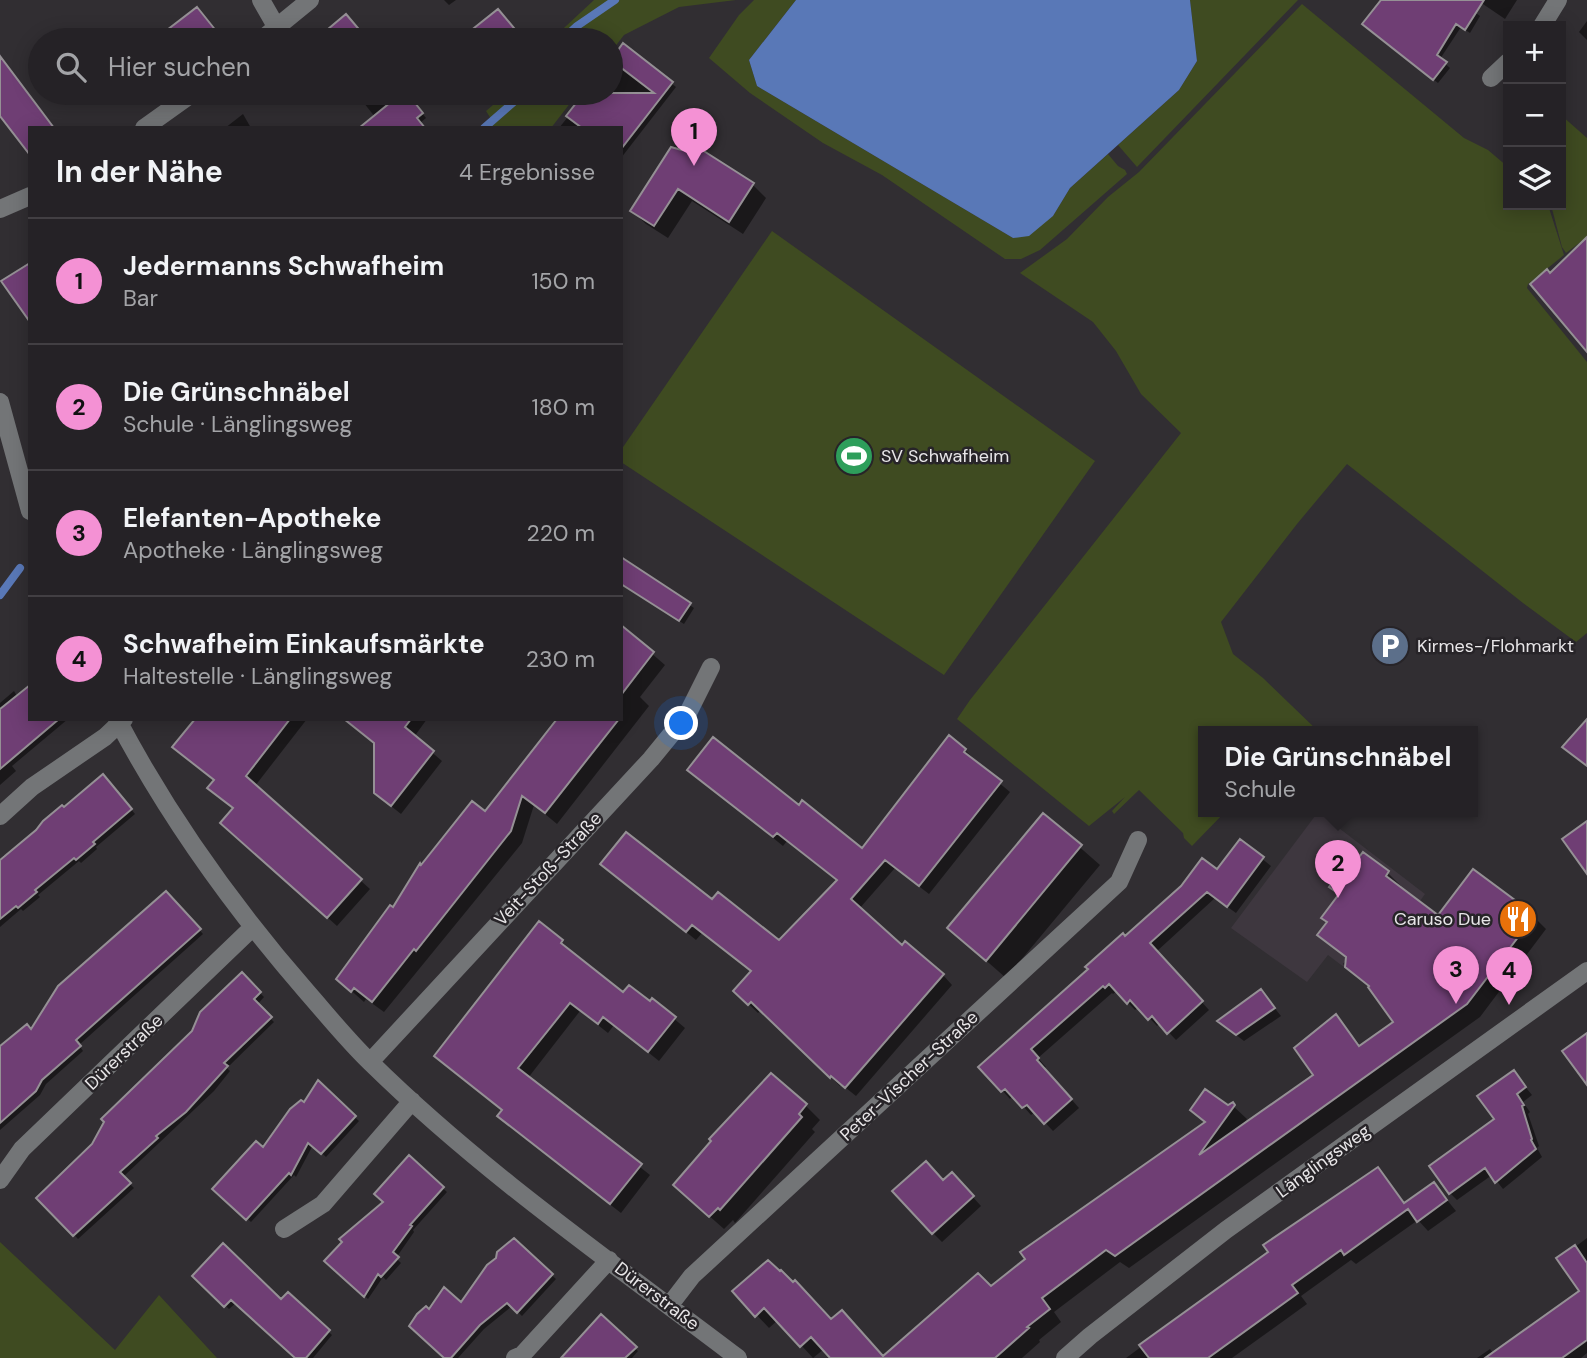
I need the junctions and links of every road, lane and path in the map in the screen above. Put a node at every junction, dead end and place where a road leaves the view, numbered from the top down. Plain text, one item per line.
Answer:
1 (261, 0) edge
2 (310, 0) edge
3 (1559, 0) edge
4 (1545, 21) edge
5 (276, 28) edge
6 (278, 28) edge
7 (1503, 67) edge
8 (1491, 78) dead end
9 (177, 105) edge
10 (148, 126) edge
11 (28, 197) edge
12 (0, 209) edge
13 (0, 402) edge
14 (28, 504) edge
15 (711, 667) dead end
16 (120, 721) edge
17 (0, 816) edge
18 (1138, 840) dead end
19 (253, 928) junction
20 (1587, 971) edge
21 (370, 1062) junction
22 (412, 1101) junction
23 (0, 1180) edge
24 (284, 1229) dead end
25 (609, 1260) junction
26 (669, 1306) junction
27 (515, 1358) edge
28 (738, 1358) edge
29 (1065, 1358) edge

1 - 5 street
2 - 6 street
3 - 4 street
7 - 8 street
9 - 10 street
11 - 12 street
13 - 14 street
15 - 21 street, Veit-Stoß-Straße
16 - 17 street, Dürerstraße
16 - 19 street, Dürerstraße
18 - 26 street, Peter-Vischer-Straße
19 - 21 street, Dürerstraße
19 - 23 street, Dürerstraße
20 - 29 street, Länglingsweg
21 - 22 street, Dürerstraße
22 - 24 street
22 - 25 street, Dürerstraße
25 - 26 street, Dürerstraße
25 - 27 street, Dürerstraße
26 - 28 street, Dürerstraße

